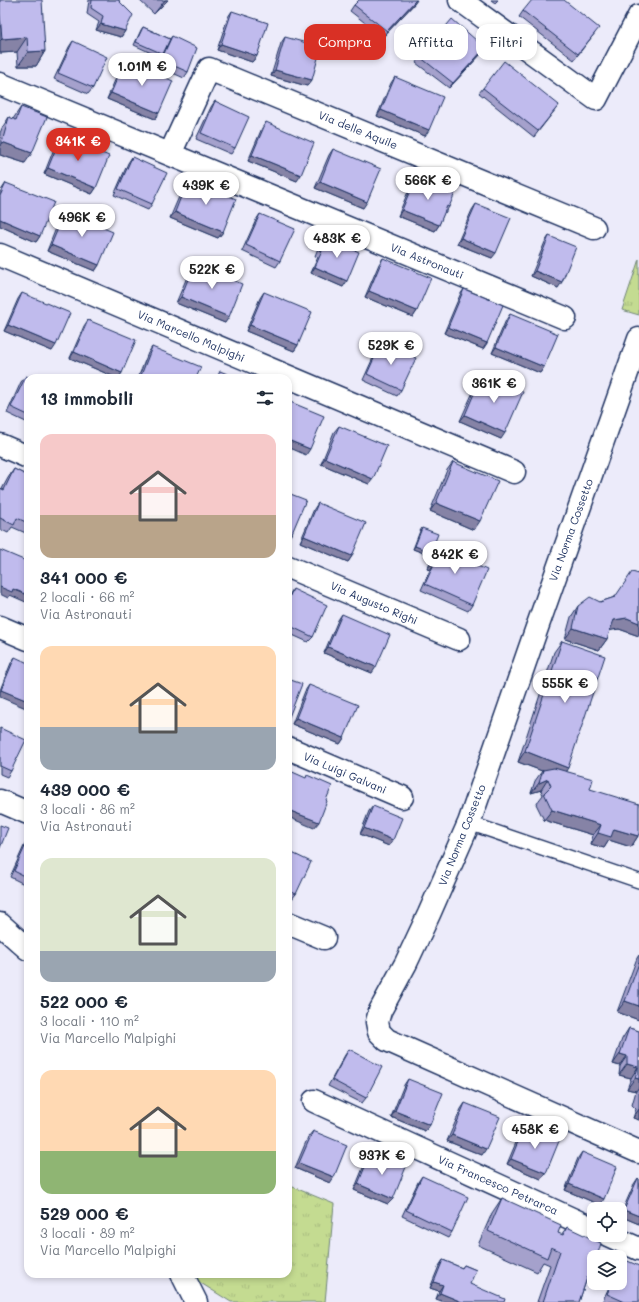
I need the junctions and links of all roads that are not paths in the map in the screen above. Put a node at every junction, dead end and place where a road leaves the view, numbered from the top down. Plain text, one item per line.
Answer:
1 (460, 0) edge
2 (639, 16) edge
3 (0, 84) edge
4 (170, 154) junction
5 (594, 228) dead end
6 (0, 255) edge
7 (565, 318) dead end
8 (639, 339) edge
9 (282, 374) edge
10 (292, 378) edge
11 (0, 445) edge
12 (24, 455) edge
13 (514, 472) dead end
14 (292, 569) edge
15 (0, 627) edge
16 (24, 637) edge
17 (459, 639) dead end
18 (292, 750) edge
19 (402, 796) dead end
20 (0, 801) edge
21 (24, 811) edge
22 (469, 823) junction
23 (639, 881) edge
24 (0, 924) edge
25 (292, 925) edge
26 (324, 938) dead end
27 (24, 945) edge
28 (314, 1101) dead end
29 (639, 1152) edge
30 (587, 1226) edge
31 (624, 1242) edge
32 (639, 1249) edge
33 (184, 1278) edge
34 (196, 1302) edge

1 - 2 street
3 - 4 street, Via Astronauti
4 - 5 street, Via delle Aquile
4 - 7 street, Via Astronauti
6 - 9 street, Via Marcello Malpighi
8 - 22 street, Via Norma Cossetto
10 - 13 street, Via Marcello Malpighi
11 - 12 street
14 - 17 street, Via Augusto Righi
15 - 16 street
18 - 19 street, Via Luigi Galvani
20 - 21 street
22 - 23 lane
22 - 29 street, Via Norma Cossetto
24 - 27 street
25 - 26 street
28 - 30 street, Via Francesco Petrarca
31 - 32 street
33 - 34 street

